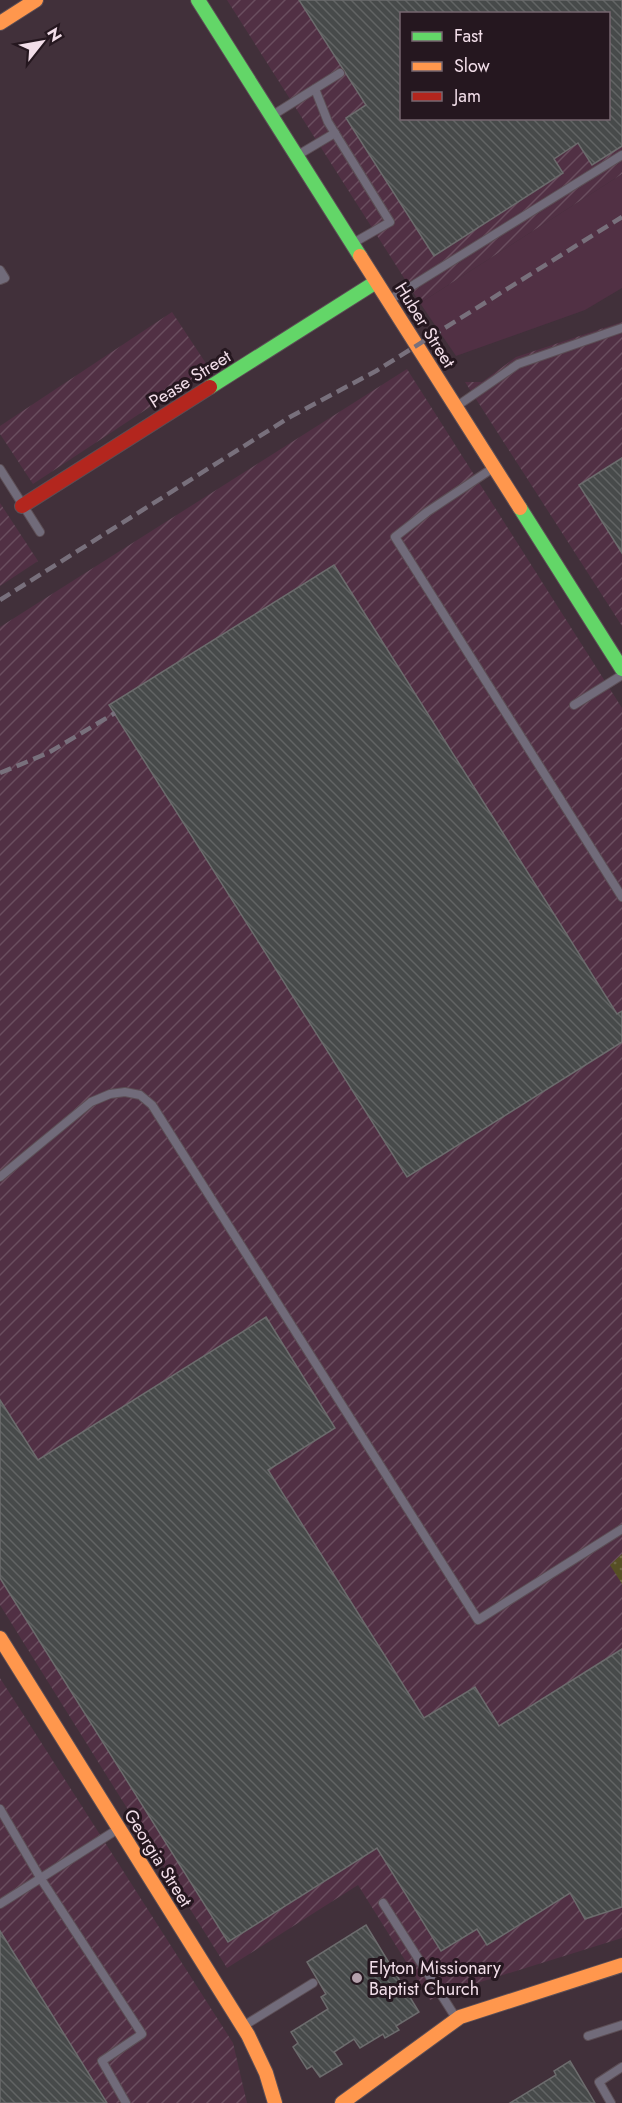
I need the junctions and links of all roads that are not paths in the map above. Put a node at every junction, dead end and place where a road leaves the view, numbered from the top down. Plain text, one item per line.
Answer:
1 (36, 0) edge
2 (198, 0) edge
3 (0, 23) edge
4 (340, 72) dead end
5 (315, 89) junction
6 (272, 115) junction
7 (335, 133) junction
8 (622, 155) edge
9 (298, 156) junction
10 (352, 244) junction
11 (0, 270) edge
12 (0, 280) edge
13 (376, 282) junction
14 (389, 300) junction
15 (622, 328) edge
16 (456, 407) junction
17 (494, 467) junction
18 (0, 469) edge
19 (22, 506) junction
20 (40, 532) dead end
21 (622, 669) edge
22 (622, 675) edge
23 (574, 705) dead end
24 (622, 897) edge
25 (0, 1177) edge
26 (622, 1529) edge
27 (0, 1638) edge
28 (0, 1809) edge
29 (119, 1829) junction
30 (41, 1879) junction
31 (383, 1903) dead end
32 (0, 1904) edge
33 (622, 1965) edge
34 (313, 1983) dead end
35 (457, 2019) junction
36 (622, 2025) edge
37 (243, 2026) junction
38 (588, 2036) dead end
39 (622, 2067) edge
40 (126, 2103) edge
41 (275, 2103) edge
42 (342, 2103) edge
43 (611, 2103) edge

1 - 3 street
2 - 6 street, Huber Street
4 - 5 lane
5 - 6 lane
5 - 7 lane
6 - 9 street, Huber Street
7 - 9 lane
7 - 10 lane
8 - 14 lane
9 - 10 street, Huber Street
10 - 13 street, Huber Street
11 - 12 lane
13 - 14 street, Huber Street
13 - 19 street, Pease Street
14 - 16 street, Huber Street
15 - 16 lane
16 - 17 street, Huber Street
17 - 21 street, Huber Street
17 - 24 lane
18 - 19 lane
19 - 20 lane
22 - 23 lane
25 - 26 lane
27 - 29 street, Georgia Street
28 - 30 lane
29 - 30 lane
29 - 37 street, Georgia Street
30 - 32 lane
30 - 40 lane
31 - 35 lane
33 - 35 street
34 - 37 lane
35 - 42 street
36 - 38 lane
37 - 41 street, Georgia Street
39 - 43 lane

